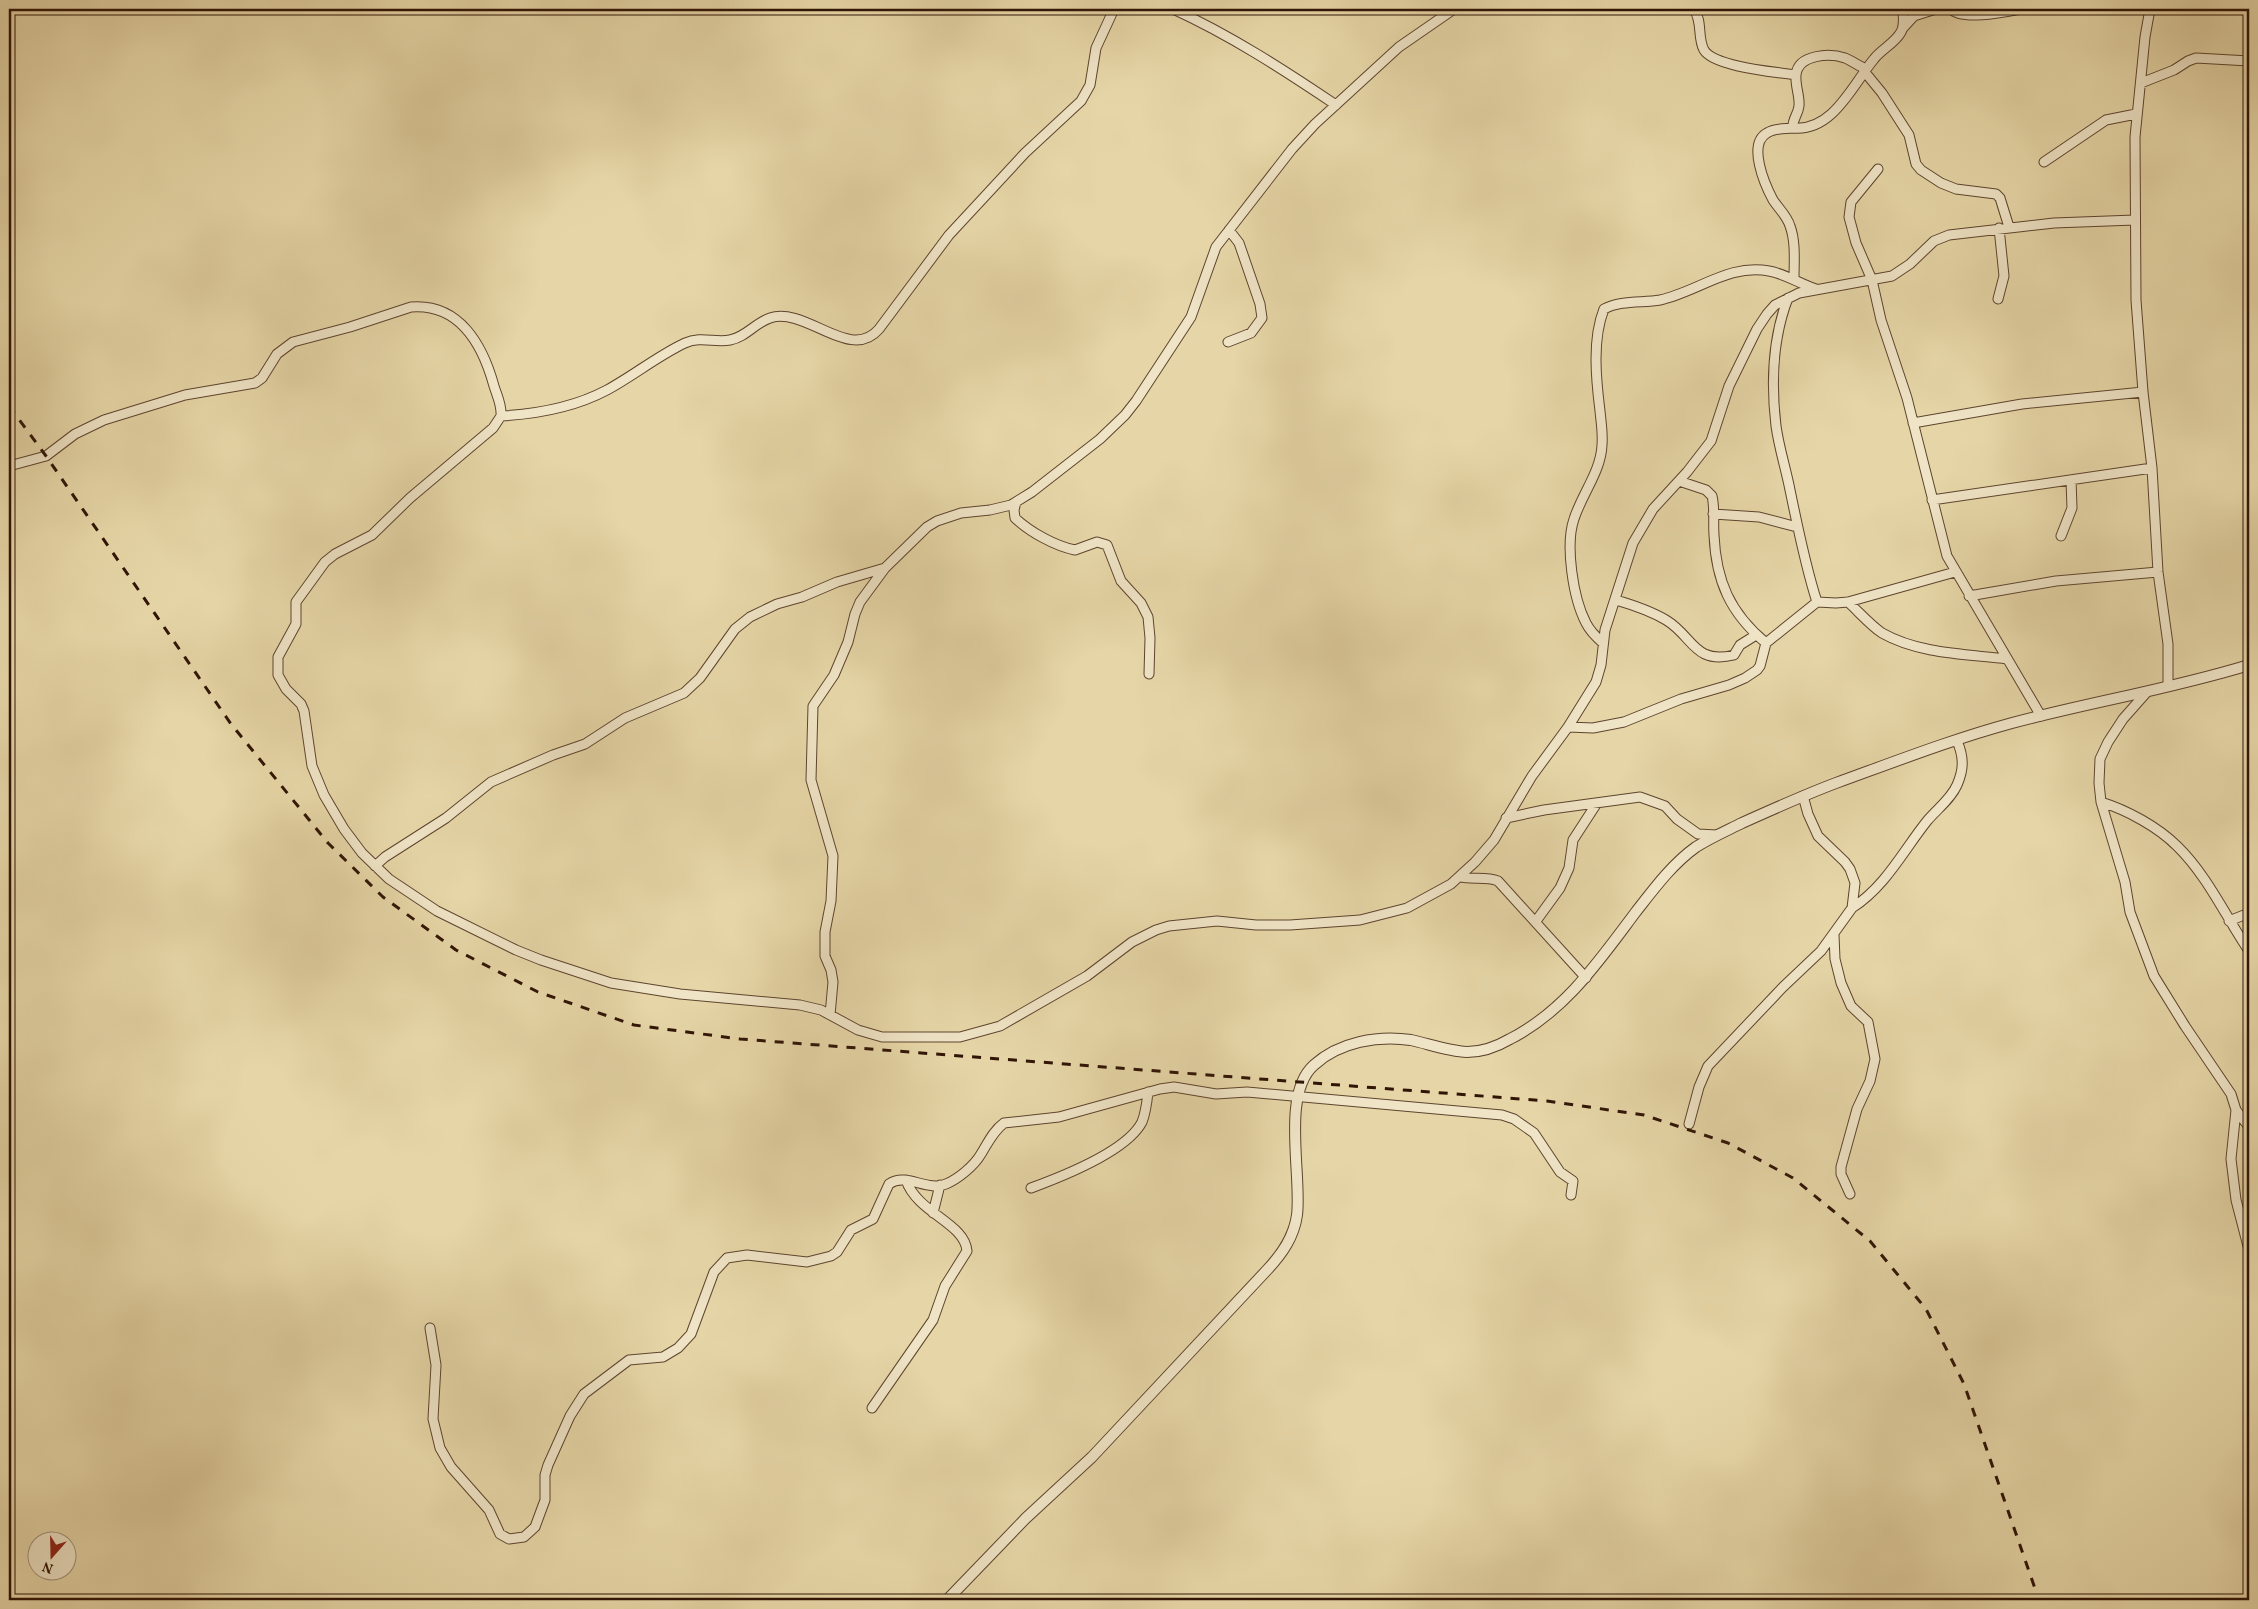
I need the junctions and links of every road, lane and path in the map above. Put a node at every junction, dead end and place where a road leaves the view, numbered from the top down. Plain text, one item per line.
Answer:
1 (1114, 9) edge
2 (1173, 9) edge
3 (1454, 9) edge
4 (1694, 9) edge
5 (1903, 9) edge
6 (1936, 9) edge
7 (1950, 9) edge
8 (2020, 9) edge
9 (2150, 9) edge
10 (1903, 28) junction
11 (2249, 61) edge
12 (1865, 70) junction
13 (1796, 76) junction
14 (2141, 83) junction
15 (1336, 106) junction
16 (2136, 114) junction
17 (1793, 128) junction
18 (2044, 162) dead end
19 (1878, 168) dead end
20 (2135, 220) junction
21 (2004, 227) junction
22 (1229, 230) junction
23 (1794, 279) junction
24 (1872, 280) junction
25 (1816, 289) junction
26 (1788, 298) junction
27 (1998, 299) dead end
28 (1228, 342) dead end
29 (2143, 392) junction
30 (501, 416) junction
31 (1913, 422) junction
32 (9, 466) edge
33 (2152, 468) junction
34 (2071, 480) junction
35 (1679, 481) junction
36 (1932, 500) junction
37 (1016, 502) junction
38 (1713, 514) junction
39 (1797, 527) junction
40 (2061, 536) dead end
41 (885, 568) junction
42 (1955, 572) junction
43 (2158, 572) junction
44 (1970, 596) junction
45 (1616, 600) junction
46 (1817, 602) junction
47 (1848, 602) junction
48 (1756, 635) junction
49 (1603, 643) junction
50 (1766, 643) junction
51 (2007, 660) junction
52 (2249, 665) edge
53 (1149, 674) dead end
54 (2168, 686) junction
55 (2146, 693) junction
56 (2041, 716) junction
57 (1568, 727) junction
58 (1957, 741) junction
59 (1803, 796) junction
60 (2101, 802) junction
61 (1597, 803) junction
62 (1506, 818) junction
63 (1717, 835) junction
64 (375, 866) junction
65 (1460, 877) junction
66 (1852, 908) junction
67 (2249, 913) edge
68 (1536, 921) junction
69 (2229, 921) junction
70 (1834, 935) junction
71 (2249, 951) edge
72 (1586, 978) junction
73 (830, 1015) junction
74 (1148, 1092) junction
75 (1299, 1097) junction
76 (2236, 1110) junction
77 (1690, 1124) dead end
78 (2249, 1127) edge
79 (906, 1180) junction
80 (940, 1185) junction
81 (1031, 1188) dead end
82 (1850, 1194) dead end
83 (1571, 1195) dead end
84 (933, 1213) junction
85 (2249, 1250) edge
86 (430, 1328) dead end
87 (872, 1408) dead end
88 (947, 1600) edge

1 - 30 street
2 - 15 street
3 - 15 street
4 - 13 street
5 - 10 street
6 - 10 street
7 - 8 street
9 - 14 street
10 - 12 street
11 - 14 street
12 - 13 street
12 - 17 street
12 - 21 street
13 - 17 street
14 - 16 street
15 - 22 street
16 - 18 street
16 - 20 street
17 - 23 street
19 - 24 street
20 - 21 street
20 - 29 street
21 - 24 street
21 - 27 street
22 - 28 street
22 - 37 street
23 - 25 street
23 - 49 street
24 - 25 street
24 - 31 street
25 - 26 street
26 - 35 street
26 - 39 street
29 - 31 street
29 - 33 street
30 - 32 street
30 - 64 street
31 - 36 street
33 - 34 street
33 - 43 street
34 - 36 street
34 - 40 street
35 - 38 street
35 - 45 street
36 - 42 street
37 - 41 street
37 - 53 street
38 - 39 street
38 - 48 street
39 - 46 street
41 - 64 street
41 - 73 street
42 - 44 street
42 - 47 street
43 - 44 street
43 - 54 street
44 - 51 street
45 - 48 street
45 - 49 street
46 - 47 street
46 - 50 street
47 - 51 street
48 - 50 street
49 - 57 street
50 - 57 street
51 - 56 street
52 - 54 street
54 - 55 street
55 - 56 street
55 - 60 street
56 - 58 street
57 - 62 street
58 - 59 street
58 - 66 street
59 - 63 street
59 - 66 street
60 - 69 street
60 - 76 street
61 - 62 street
61 - 63 street
61 - 68 street
62 - 65 street
63 - 72 street
64 - 73 street
65 - 68 street
65 - 73 street
66 - 70 street
67 - 69 street
68 - 72 street
69 - 71 street
70 - 77 street
70 - 82 street
72 - 75 street
74 - 75 street
74 - 80 street
74 - 81 street
75 - 83 street
75 - 88 street
76 - 78 street
76 - 85 street
79 - 80 street
79 - 84 street
79 - 86 street
80 - 84 street
84 - 87 street

